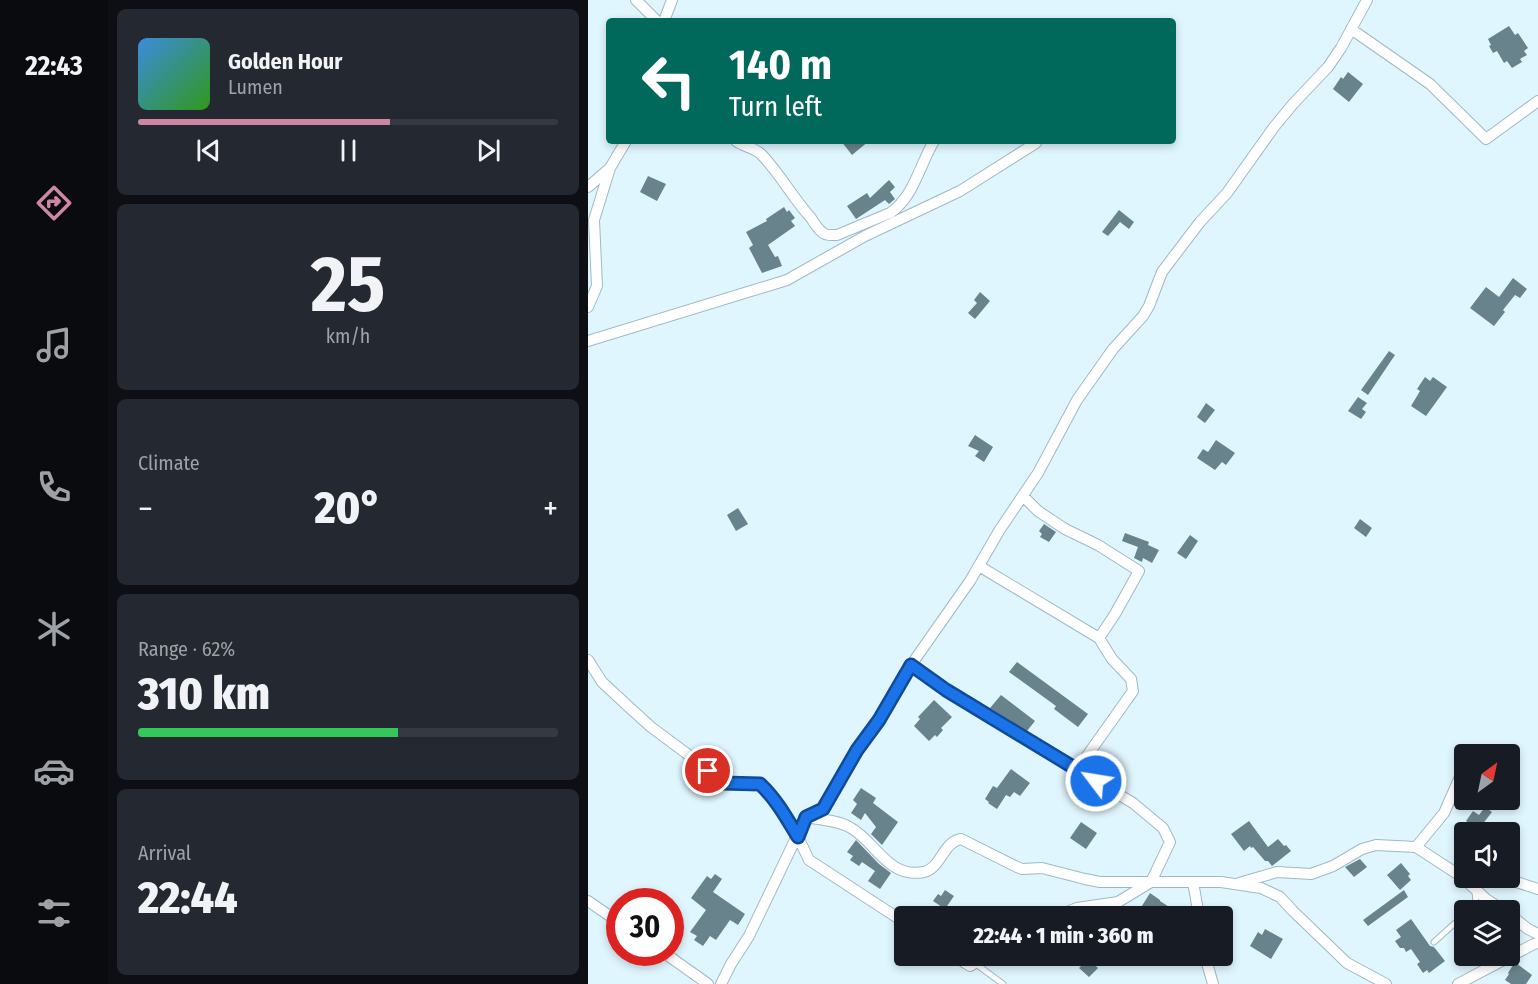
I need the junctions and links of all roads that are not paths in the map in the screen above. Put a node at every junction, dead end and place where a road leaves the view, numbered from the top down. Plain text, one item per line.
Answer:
1 (636, 0) edge
2 (672, 0) edge
3 (1367, 0) edge
4 (654, 18) edge
5 (665, 18) edge
6 (1351, 29) junction
7 (1538, 101) edge
8 (624, 144) edge
9 (741, 144) edge
10 (932, 144) edge
11 (1034, 144) edge
12 (610, 168) junction
13 (588, 187) edge
14 (588, 307) edge
15 (588, 341) edge
16 (1023, 496) junction
17 (979, 566) junction
18 (1099, 638) junction
19 (588, 660) edge
20 (911, 665) junction
21 (1077, 770) junction
22 (1454, 790) edge
23 (806, 817) junction
24 (798, 837) junction
25 (1416, 847) junction
26 (1454, 871) edge
27 (1151, 882) junction
28 (1193, 882) junction
29 (1520, 883) edge
30 (1236, 884) junction
31 (1475, 888) joint
32 (1538, 889) edge
33 (1476, 900) edge
34 (1488, 900) edge
35 (588, 901) edge
36 (1091, 906) edge
37 (1197, 906) edge
38 (606, 913) edge
39 (894, 915) edge
40 (1520, 923) edge
41 (1454, 924) edge
42 (1538, 934) edge
43 (1434, 942) dead end
44 (1538, 943) edge
45 (683, 966) edge
46 (979, 966) edge
47 (1208, 966) edge
48 (708, 984) edge
49 (721, 984) edge
50 (1003, 984) edge
51 (1213, 984) edge
52 (1386, 984) edge
53 (1458, 984) edge

1 - 4 street
2 - 5 street
3 - 6 street
6 - 7 street
6 - 16 street
8 - 12 street
9 - 10 street
11 - 15 street
12 - 13 street
12 - 14 street
16 - 17 street
16 - 18 street
17 - 18 street
17 - 20 street
18 - 21 street
19 - 24 street
20 - 21 street
20 - 23 street
21 - 27 street
22 - 25 street
23 - 24 street
23 - 27 street
24 - 39 street
24 - 49 street
25 - 26 street
25 - 30 street
27 - 28 street
27 - 36 street
28 - 30 street
28 - 37 street
29 - 32 street
30 - 52 street
31 - 33 lane
31 - 34 street
35 - 38 street
40 - 42 street
41 - 43 lane
44 - 53 street
45 - 48 street
46 - 50 lane
47 - 51 street

